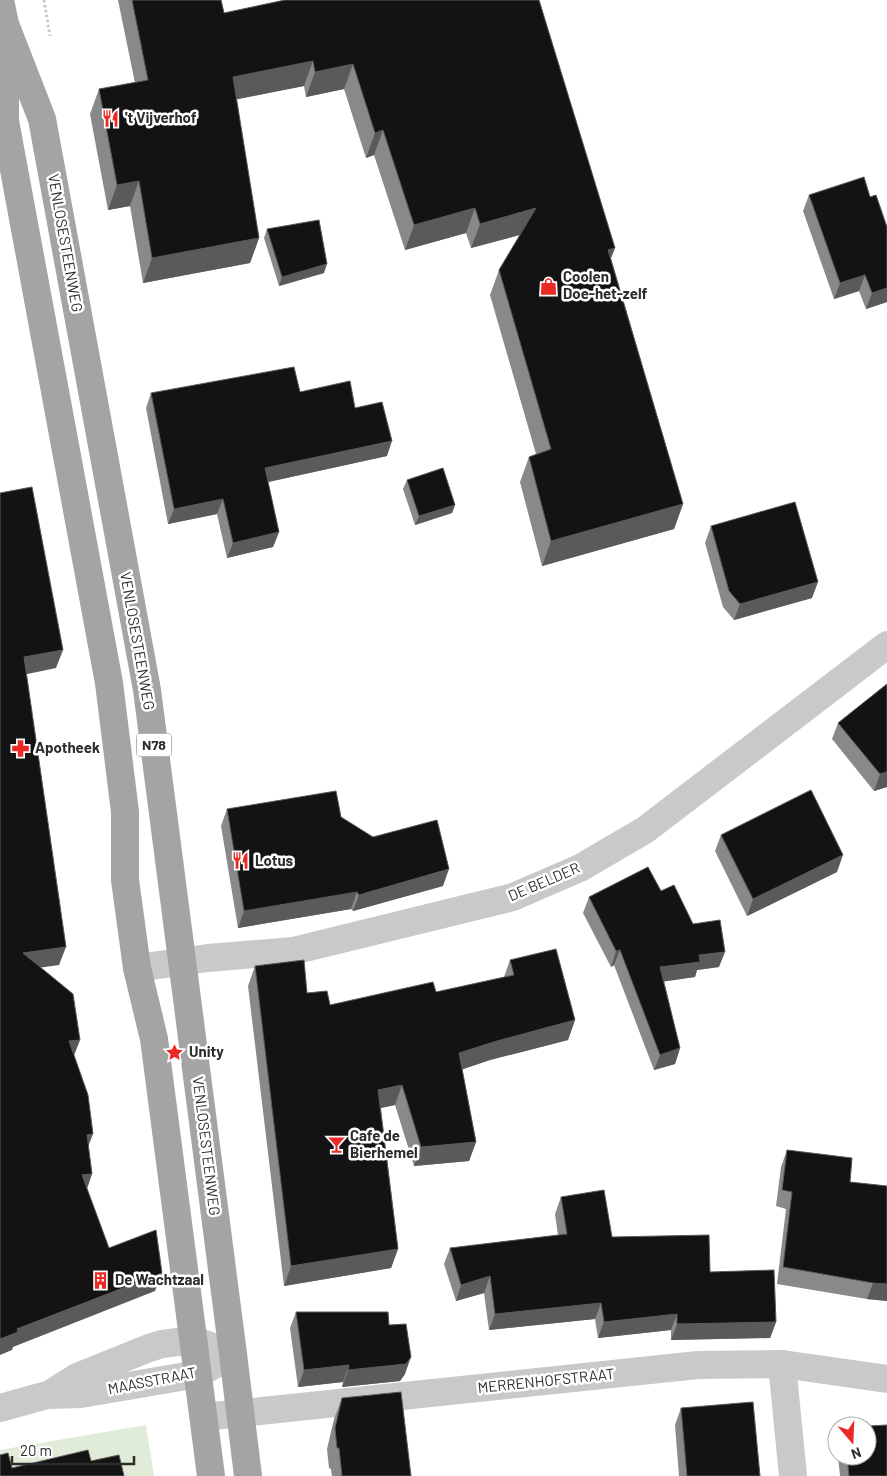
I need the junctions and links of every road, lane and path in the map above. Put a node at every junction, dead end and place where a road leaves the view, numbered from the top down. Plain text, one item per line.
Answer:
1 (3, 12) edge
2 (887, 645) edge
3 (182, 961) junction
4 (137, 968) junction
5 (193, 1340) junction
6 (233, 1354) junction
7 (782, 1364) junction
8 (198, 1374) junction
9 (887, 1379) edge
10 (47, 1396) junction
11 (0, 1408) edge
12 (241, 1414) junction
13 (204, 1417) junction
14 (211, 1476) edge
15 (248, 1476) edge
16 (793, 1476) edge

1 - 3 main road, VENLOSESTEENWEG / N78
1 - 4 main road, VENLOSESTEENWEG / N78
2 - 3 street, DE BELDER
3 - 4 street, DE BELDER
3 - 6 main road, VENLOSESTEENWEG / N78
4 - 5 main road, VENLOSESTEENWEG / N78
5 - 6 street, MAASSTRAAT
5 - 8 main road, VENLOSESTEENWEG / N78
5 - 10 street, MAASSTRAAT
6 - 8 street, MAASSTRAAT
6 - 12 main road, VENLOSESTEENWEG / N78
7 - 9 street, MERRENHOFSTRAAT
7 - 12 street, MERRENHOFSTRAAT
7 - 16 street
8 - 10 street, MAASSTRAAT
8 - 13 main road, VENLOSESTEENWEG / N78
10 - 11 street, MAASSTRAAT
12 - 13 street, MERRENHOFSTRAAT
12 - 15 main road, VENLOSESTEENWEG / N78
13 - 14 main road, VENLOSESTEENWEG / N78

